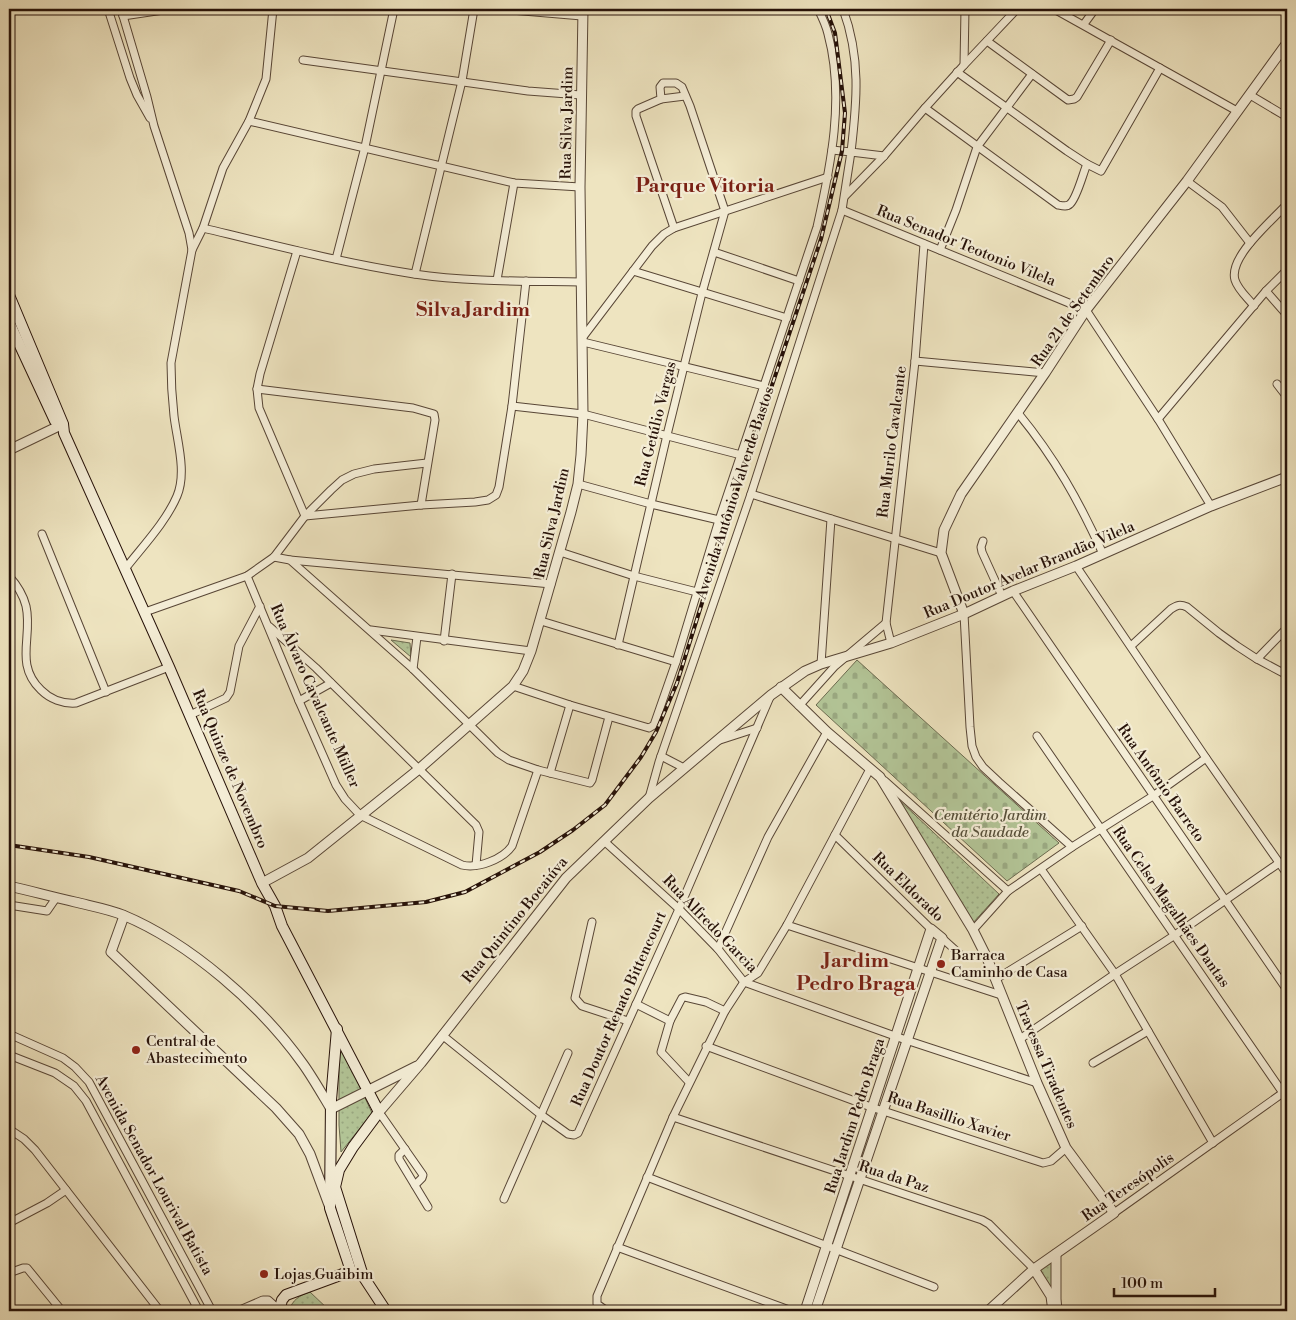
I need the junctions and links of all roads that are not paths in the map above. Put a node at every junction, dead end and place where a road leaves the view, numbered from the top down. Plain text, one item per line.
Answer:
1 (108, 9) edge
2 (170, 9) edge
3 (273, 9) edge
4 (394, 9) edge
5 (474, 9) edge
6 (498, 9) edge
7 (818, 9) edge
8 (843, 9) edge
9 (965, 9) edge
10 (1017, 9) edge
11 (1054, 9) edge
12 (1095, 9) edge
13 (583, 12) edge
14 (123, 16) edge
15 (113, 24) junction
16 (1084, 24) junction
17 (1111, 40) junction
18 (987, 41) junction
19 (1287, 43) edge
20 (303, 60) dead end
21 (964, 65) junction
22 (1160, 68) junction
23 (381, 70) junction
24 (957, 72) junction
25 (1032, 74) junction
26 (462, 81) junction
27 (581, 95) junction
28 (1250, 95) junction
29 (685, 96) junction
30 (661, 99) junction
31 (925, 108) junction
32 (1007, 108) junction
33 (1237, 111) junction
34 (1287, 117) edge
35 (250, 121) junction
36 (154, 126) junction
37 (365, 147) junction
38 (977, 147) junction
39 (832, 150) junction
40 (851, 152) junction
41 (884, 156) junction
42 (1087, 164) junction
43 (442, 166) junction
44 (828, 177) junction
45 (1187, 181) junction
46 (514, 183) junction
47 (580, 187) junction
48 (844, 196) junction
49 (1287, 204) edge
50 (842, 210) junction
51 (725, 211) junction
52 (203, 228) junction
53 (674, 228) junction
54 (1250, 243) junction
55 (924, 244) junction
56 (192, 250) junction
57 (940, 250) junction
58 (297, 251) junction
59 (714, 252) junction
60 (336, 259) junction
61 (1287, 270) edge
62 (634, 271) junction
63 (415, 274) junction
64 (497, 280) junction
65 (526, 281) junction
66 (799, 281) junction
67 (581, 282) junction
68 (1266, 291) junction
69 (702, 293) junction
70 (9, 295) edge
71 (1254, 306) junction
72 (1086, 310) junction
73 (1287, 315) edge
74 (787, 318) junction
75 (13, 323) edge
76 (583, 339) junction
77 (915, 361) junction
78 (684, 366) junction
79 (1045, 373) junction
80 (1277, 384) dead end
81 (764, 386) junction
82 (257, 389) junction
83 (1287, 397) edge
84 (512, 406) junction
85 (1018, 413) junction
86 (583, 414) junction
87 (1158, 419) junction
88 (62, 428) junction
89 (666, 435) junction
90 (9, 450) edge
91 (741, 455) junction
92 (427, 463) junction
93 (1287, 477) edge
94 (578, 484) junction
95 (751, 494) junction
96 (650, 504) junction
97 (421, 505) junction
98 (1211, 506) junction
99 (306, 516) junction
100 (719, 520) junction
101 (831, 520) junction
102 (42, 534) dead end
103 (894, 539) junction
104 (983, 541) dead end
105 (560, 552) junction
106 (941, 553) junction
107 (1102, 554) junction
108 (274, 557) junction
109 (290, 560) junction
110 (1076, 566) junction
111 (125, 568) junction
112 (452, 574) junction
113 (9, 576) edge
114 (247, 576) junction
115 (634, 576) junction
116 (551, 584) junction
117 (1014, 591) junction
118 (697, 592) junction
119 (1002, 596) junction
120 (260, 606) junction
121 (145, 612) junction
122 (964, 614) junction
123 (541, 621) junction
124 (886, 623) junction
125 (268, 625) junction
126 (1287, 628) edge
127 (370, 630) junction
128 (417, 637) junction
129 (444, 641) junction
130 (891, 643) junction
131 (618, 645) junction
132 (1131, 646) junction
133 (531, 651) junction
134 (844, 658) junction
135 (1257, 659) junction
136 (676, 662) junction
137 (821, 664) junction
138 (169, 667) junction
139 (413, 669) junction
140 (1287, 675) edge
141 (331, 683) junction
142 (513, 686) junction
143 (781, 687) junction
144 (106, 692) junction
145 (771, 695) junction
146 (299, 701) junction
147 (570, 705) junction
148 (799, 706) junction
149 (190, 715) junction
150 (609, 717) junction
151 (470, 724) junction
152 (757, 728) junction
153 (828, 732) junction
154 (1037, 736) dead end
155 (720, 740) junction
156 (661, 756) junction
157 (1206, 758) junction
158 (684, 768) junction
159 (419, 769) junction
160 (870, 769) junction
161 (538, 770) junction
162 (550, 773) junction
163 (880, 777) junction
164 (1153, 796) junction
165 (649, 798) junction
166 (360, 815) junction
167 (1100, 829) junction
168 (835, 835) junction
169 (604, 840) junction
170 (1072, 848) junction
171 (1279, 863) junction
172 (476, 866) junction
173 (1041, 870) junction
174 (1287, 874) edge
175 (262, 883) junction
176 (9, 886) edge
177 (1008, 891) junction
178 (56, 898) junction
179 (1226, 900) junction
180 (9, 905) edge
181 (679, 909) junction
182 (124, 916) junction
183 (592, 922) dead end
184 (787, 925) junction
185 (1082, 926) junction
186 (931, 929) junction
187 (972, 930) junction
188 (1175, 936) junction
189 (942, 938) junction
190 (718, 949) junction
191 (964, 957) dead end
192 (918, 967) junction
193 (930, 971) junction
194 (1115, 974) junction
195 (996, 979) junction
196 (744, 982) junction
197 (1287, 990) edge
198 (1001, 995) junction
199 (636, 1004) junction
200 (724, 1011) junction
201 (670, 1020) junction
202 (628, 1021) junction
203 (336, 1029) junction
204 (1148, 1030) junction
205 (9, 1034) edge
206 (442, 1035) junction
207 (896, 1036) junction
208 (1020, 1039) junction
209 (906, 1040) junction
210 (706, 1046) junction
211 (568, 1053) dead end
212 (9, 1055) edge
213 (421, 1063) junction
214 (1093, 1063) dead end
215 (689, 1082) junction
216 (1037, 1083) junction
217 (369, 1091) junction
218 (1285, 1092) edge
219 (872, 1107) junction
220 (331, 1108) junction
221 (884, 1110) junction
222 (379, 1112) junction
223 (540, 1114) junction
224 (674, 1117) junction
225 (9, 1129) edge
226 (331, 1136) junction
227 (1213, 1143) junction
228 (1066, 1148) junction
229 (405, 1150) junction
230 (348, 1156) junction
231 (849, 1176) junction
232 (647, 1177) junction
233 (861, 1180) junction
234 (415, 1185) junction
235 (332, 1187) junction
236 (66, 1190) junction
237 (504, 1198) dead end
238 (330, 1208) junction
239 (428, 1208) dead end
240 (1114, 1213) junction
241 (9, 1223) edge
242 (827, 1245) junction
243 (617, 1247) junction
244 (837, 1249) junction
245 (1056, 1254) junction
246 (1034, 1270) junction
247 (351, 1271) junction
248 (9, 1273) edge
249 (363, 1276) junction
250 (934, 1287) dead end
251 (60, 1310) edge
252 (278, 1310) edge
253 (385, 1310) edge
254 (160, 1311) edge
255 (199, 1311) edge
256 (212, 1311) edge
257 (240, 1311) edge
258 (607, 1311) edge
259 (792, 1311) edge
260 (805, 1311) edge
261 (815, 1311) edge
262 (988, 1311) edge
263 (1053, 1311) edge
264 (1057, 1311) edge

1 - 15 street
2 - 14 street
3 - 35 street
4 - 23 street
5 - 26 street
6 - 13 street
7 - 39 street, Avenida Antônio Valverde Bastos
8 - 40 street, Avenida Antônio Valverde Bastos
9 - 21 street
10 - 18 street
11 - 16 street
12 - 16 street
13 - 27 street, Rua Silva Jardim
14 - 15 street
14 - 36 street
15 - 36 street
16 - 17 street
17 - 22 street
17 - 25 street
18 - 21 street
18 - 25 street
19 - 28 street, Rua 21 de Setembro
20 - 23 street
21 - 24 street
22 - 33 street
22 - 42 street
23 - 26 street
23 - 37 street
24 - 31 street
24 - 32 street
25 - 32 street
26 - 27 street
26 - 43 street
27 - 47 street, Rua Silva Jardim
28 - 33 street, Rua 21 de Setembro
28 - 34 street
29 - 30 street
29 - 30 street
29 - 51 street
30 - 53 street
31 - 38 street
31 - 41 street
32 - 38 street
32 - 42 street
33 - 45 street, Rua 21 de Setembro
35 - 37 street
35 - 52 street
36 - 56 street
37 - 43 street
37 - 60 street
38 - 42 street
38 - 57 street
39 - 40 street
39 - 44 street, Avenida Antônio Valverde Bastos
40 - 41 street
40 - 48 street, Avenida Antônio Valverde Bastos
41 - 48 street
43 - 46 street
43 - 63 street
44 - 51 street
44 - 66 street, Avenida Antônio Valverde Bastos
45 - 54 street
45 - 72 street, Rua 21 de Setembro
46 - 47 street
46 - 64 street
47 - 67 street, Rua Silva Jardim
48 - 50 street, Avenida Antônio Valverde Bastos
49 - 54 street
50 - 55 street, Rua Senador Teotonio Vilela
50 - 95 street, Avenida Antônio Valverde Bastos
51 - 53 street
51 - 59 street, Rua Getúlio Vargas
52 - 56 street
52 - 58 street
53 - 62 street
54 - 71 street
55 - 57 street, Rua Senador Teotonio Vilela
55 - 77 street, Rua Murilo Cavalcante
56 - 111 street
57 - 72 street, Rua Senador Teotonio Vilela
58 - 60 street
58 - 82 street
59 - 66 street
59 - 69 street, Rua Getúlio Vargas
60 - 63 street
61 - 68 street
62 - 69 street
62 - 76 street
63 - 64 street
64 - 65 street
65 - 67 street
65 - 84 street
66 - 74 street, Avenida Antônio Valverde Bastos
67 - 76 street, Rua Silva Jardim
68 - 71 street
68 - 73 street
69 - 74 street
69 - 78 street, Rua Getúlio Vargas
70 - 75 main road, Rua Quinze de Novembro
71 - 87 street
72 - 79 street, Rua 21 de Setembro
72 - 87 street
74 - 81 street, Avenida Antônio Valverde Bastos
75 - 88 main road, Rua Quinze de Novembro
76 - 78 street
76 - 86 street, Rua Silva Jardim
77 - 79 street
77 - 103 street, Rua Murilo Cavalcante
78 - 81 street
78 - 89 street, Rua Getúlio Vargas
79 - 85 street, Rua 21 de Setembro
80 - 83 street
81 - 91 street, Avenida Antônio Valverde Bastos
82 - 92 street
82 - 99 street
84 - 86 street
84 - 97 street
85 - 106 street, Rua 21 de Setembro
85 - 107 street
86 - 89 street
86 - 94 street, Rua Silva Jardim
87 - 98 street
88 - 90 street
88 - 111 main road, Rua Quinze de Novembro
89 - 91 street
89 - 96 street, Rua Getúlio Vargas
91 - 100 street, Avenida Antônio Valverde Bastos
92 - 97 street
92 - 99 street
93 - 98 street, Rua Doutor Avelar Brandão Vilela
94 - 96 street
94 - 105 street, Rua Silva Jardim
95 - 101 street
95 - 156 street, Avenida Antônio Valverde Bastos
96 - 100 street
96 - 115 street, Rua Getúlio Vargas
97 - 99 street
98 - 107 street, Rua Doutor Avelar Brandão Vilela
99 - 108 street
100 - 118 street, Avenida Antônio Valverde Bastos
101 - 103 street
101 - 137 street
102 - 144 street
103 - 106 street
103 - 124 street, Rua Murilo Cavalcante
104 - 119 street
105 - 115 street
105 - 116 street, Rua Silva Jardim
106 - 122 street, Rua 21 de Setembro
107 - 110 street, Rua Doutor Avelar Brandão Vilela
108 - 109 street
108 - 114 street
109 - 112 street
109 - 127 street
110 - 117 street, Rua Doutor Avelar Brandão Vilela
110 - 132 street
111 - 121 main road, Rua Quinze de Novembro
112 - 116 street
112 - 129 street
113 - 144 street
114 - 120 street, Rua Álvaro Cavalcante Müller
114 - 121 street
115 - 118 street
115 - 131 street, Rua Getúlio Vargas
116 - 123 street, Rua Silva Jardim
117 - 119 street, Rua Doutor Avelar Brandão Vilela
117 - 164 street, Rua Antônio Barreto
118 - 136 street, Avenida Antônio Valverde Bastos
119 - 122 street, Rua Doutor Avelar Brandão Vilela
120 - 125 street, Rua Álvaro Cavalcante Müller
120 - 149 street
121 - 138 main road, Rua Quinze de Novembro
122 - 130 street, Rua Doutor Avelar Brandão Vilela
122 - 170 street
123 - 131 street
123 - 133 street, Rua Silva Jardim
124 - 130 street, Rua Murilo Cavalcante
124 - 134 street
125 - 141 street
125 - 146 street, Rua Álvaro Cavalcante Müller
126 - 135 street
127 - 128 street
127 - 139 street
128 - 129 street
128 - 139 street
129 - 133 street
130 - 134 street, Rua Doutor Avelar Brandão Vilela
131 - 136 street
132 - 135 street
132 - 157 street
133 - 142 street, Rua Silva Jardim
134 - 137 street, Rua Doutor Avelar Brandão Vilela
134 - 148 street
135 - 140 street
136 - 150 street, Avenida Antônio Valverde Bastos
137 - 143 street, Rua Doutor Avelar Brandão Vilela
138 - 144 street
138 - 149 main road, Rua Quinze de Novembro
139 - 151 street
141 - 146 street
141 - 159 street
142 - 147 street
142 - 151 street, Rua Silva Jardim
143 - 145 street, Rua Quintino Bocaiúva
143 - 148 street, Travessa Tiradentes
145 - 152 street, Rua Doutor Renato Bittencourt
145 - 155 street, Rua Quintino Bocaiúva
146 - 166 street, Rua Álvaro Cavalcante Müller
147 - 150 street
147 - 162 street
148 - 153 street, Travessa Tiradentes
149 - 175 main road, Rua Quinze de Novembro
150 - 162 street
151 - 159 street, Rua Silva Jardim
151 - 161 street
152 - 155 street
152 - 181 street, Rua Doutor Renato Bittencourt
153 - 160 street, Travessa Tiradentes
153 - 190 street
154 - 167 street, Rua Celso Magalhães Dantas
155 - 158 street, Rua Quintino Bocaiúva
156 - 158 street
156 - 165 street, Avenida Antônio Valverde Bastos
157 - 164 street
157 - 171 street
158 - 165 street, Rua Quintino Bocaiúva
159 - 166 street, Rua Silva Jardim
159 - 172 street
160 - 163 street, Travessa Tiradentes
160 - 168 street
161 - 162 street
161 - 172 street
163 - 177 street
163 - 187 street, Travessa Tiradentes
164 - 167 street
164 - 179 street, Rua Antônio Barreto
165 - 169 street, Rua Quintino Bocaiúva
166 - 172 street, Rua Álvaro Cavalcante Müller
166 - 175 street, Rua Silva Jardim
167 - 170 street
167 - 188 street, Rua Celso Magalhães Dantas
168 - 184 street
168 - 186 street, Rua Eldorado
169 - 181 street, Rua Alfredo Garcia
169 - 206 street, Rua Quintino Bocaiúva
170 - 173 street
171 - 174 street
171 - 179 street
173 - 177 street
173 - 185 street
175 - 203 main road, Rua Quinze de Novembro
176 - 178 street
177 - 187 street
178 - 180 street
178 - 182 street
179 - 188 street
179 - 197 street, Rua Antônio Barreto
181 - 190 street, Rua Alfredo Garcia
181 - 199 street, Rua Doutor Renato Bittencourt
182 - 220 street
182 - 238 street
183 - 202 street
184 - 192 street
184 - 196 street
185 - 194 street
185 - 195 street
186 - 189 street, Rua Eldorado
186 - 192 street, Rua Jardim Pedro Braga
187 - 195 street, Travessa Tiradentes
188 - 194 street
188 - 218 street, Rua Celso Magalhães Dantas
189 - 191 street, Rua Eldorado
189 - 193 street, Rua Jardim Pedro Braga
190 - 196 street, Rua Alfredo Garcia
192 - 193 street
192 - 207 street, Rua Jardim Pedro Braga
193 - 198 street
193 - 209 street, Rua Jardim Pedro Braga
194 - 204 street
194 - 208 street
195 - 198 street, Travessa Tiradentes
196 - 200 street
196 - 207 street, Rua Alfredo Garcia
198 - 208 street, Travessa Tiradentes
199 - 201 street
199 - 202 street, Rua Doutor Renato Bittencourt
200 - 201 street
200 - 210 street
201 - 215 street
202 - 223 street, Rua Doutor Renato Bittencourt
203 - 217 main road, Rua Quinze de Novembro
203 - 220 main road
204 - 214 street
204 - 227 street
205 - 256 street, Avenida Senador Lourival Batista
206 - 213 street, Rua Quintino Bocaiúva
206 - 223 street
207 - 209 street, Rua Alfredo Garcia
207 - 219 street, Rua Jardim Pedro Braga
208 - 216 street, Travessa Tiradentes
209 - 216 street, Rua Alfredo Garcia
209 - 221 street, Rua Jardim Pedro Braga
210 - 215 street
210 - 219 street, Rua Basillio Xavier
211 - 223 street
212 - 255 street, Avenida Senador Lourival Batista
213 - 217 street
213 - 222 street, Rua Quintino Bocaiúva
215 - 224 street
216 - 228 street, Travessa Tiradentes
217 - 220 street
217 - 222 main road, Rua Quinze de Novembro
218 - 227 street, Rua Teresópolis
219 - 221 street, Rua Basillio Xavier
219 - 231 street, Rua Jardim Pedro Braga
220 - 226 main road
221 - 228 street, Rua Basillio Xavier
221 - 233 street, Rua Jardim Pedro Braga
222 - 229 street
222 - 230 main road, Rua Quintino Bocaiúva
223 - 237 street
224 - 231 street, Rua da Paz
224 - 232 street
225 - 236 street
226 - 230 main road
226 - 235 main road
227 - 240 street, Rua Teresópolis
228 - 240 street, Travessa Tiradentes
229 - 234 street
229 - 234 street
230 - 235 main road, Rua Quintino Bocaiúva
231 - 233 street, Rua da Paz
231 - 242 street, Rua Jardim Pedro Braga
232 - 242 street
232 - 243 street
233 - 244 street, Rua Jardim Pedro Braga
233 - 246 street, Rua da Paz
234 - 239 street
235 - 238 main road
235 - 249 main road
236 - 241 street
236 - 254 street
238 - 247 main road
240 - 245 street, Rua Teresópolis
242 - 244 street
242 - 260 street, Rua Jardim Pedro Braga
243 - 258 street
243 - 259 street
244 - 250 street
244 - 261 street, Rua Jardim Pedro Braga
245 - 246 street, Rua Teresópolis
245 - 264 street
246 - 262 street, Rua Teresópolis
246 - 263 street
247 - 249 main road
247 - 252 main road
248 - 251 street
249 - 253 main road
252 - 257 street

